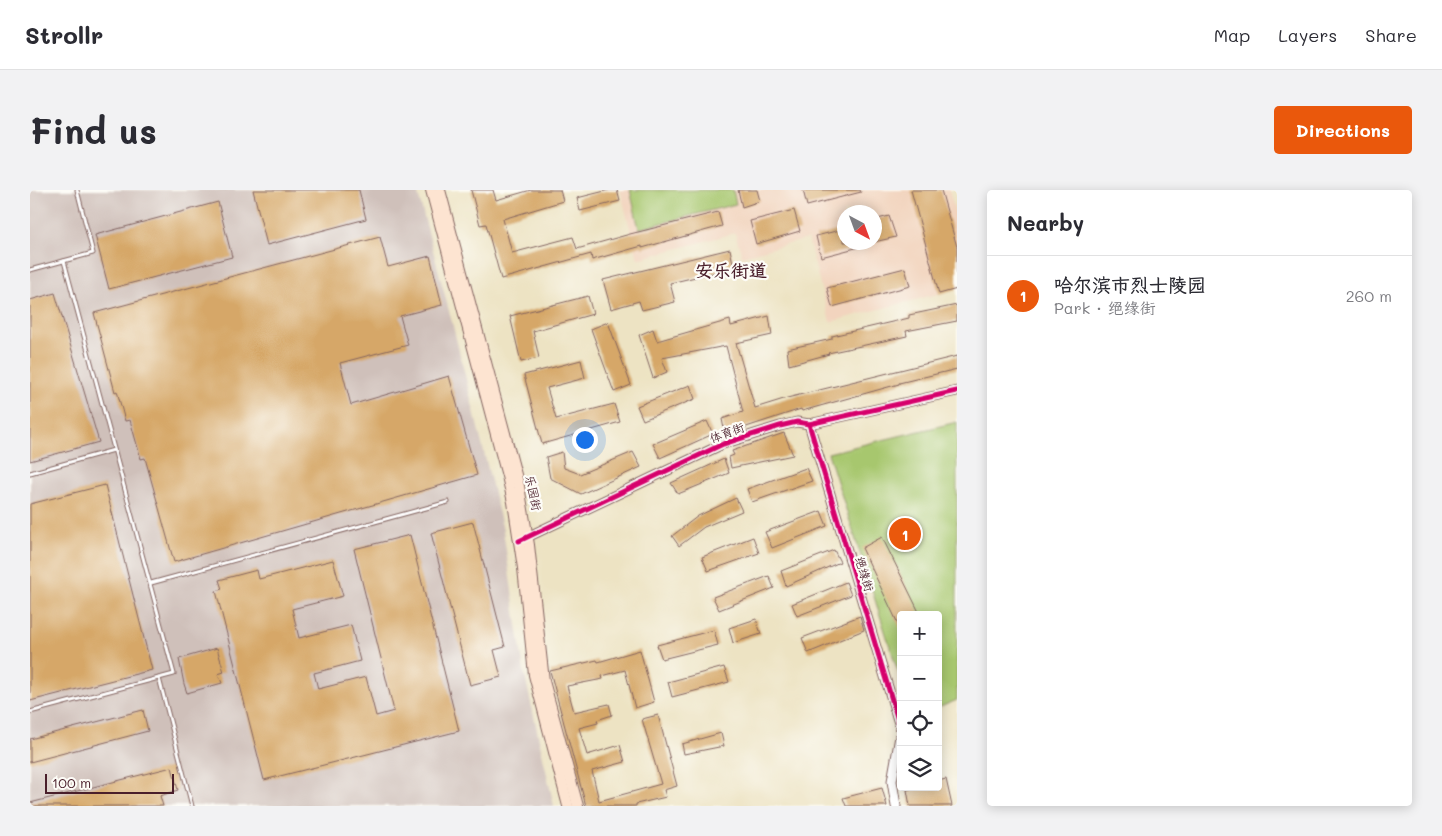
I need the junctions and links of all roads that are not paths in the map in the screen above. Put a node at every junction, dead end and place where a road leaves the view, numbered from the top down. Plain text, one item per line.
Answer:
1 (77, 190) edge
2 (431, 190) edge
3 (440, 190) edge
4 (64, 261) junction
5 (30, 270) edge
6 (957, 391) edge
7 (809, 424) junction
8 (114, 450) junction
9 (30, 473) edge
10 (448, 502) dead end
11 (523, 539) junction
12 (151, 584) junction
13 (159, 678) junction
14 (30, 712) edge
15 (897, 717) edge
16 (898, 746) edge
17 (192, 806) edge
18 (568, 806) edge
19 (578, 806) edge
20 (896, 806) edge

1 - 4 lane
2 - 11 main road, 乐园街
3 - 11 main road, 乐园街
4 - 5 lane
4 - 8 lane
6 - 7 street, 体育街
7 - 11 street, 体育街
7 - 15 street, 绝缘街
8 - 9 lane
8 - 12 lane
10 - 12 lane
11 - 18 main road, 乐园街
11 - 19 main road, 乐园街
12 - 13 lane
13 - 14 lane
13 - 17 lane
16 - 20 street, 绝缘街

